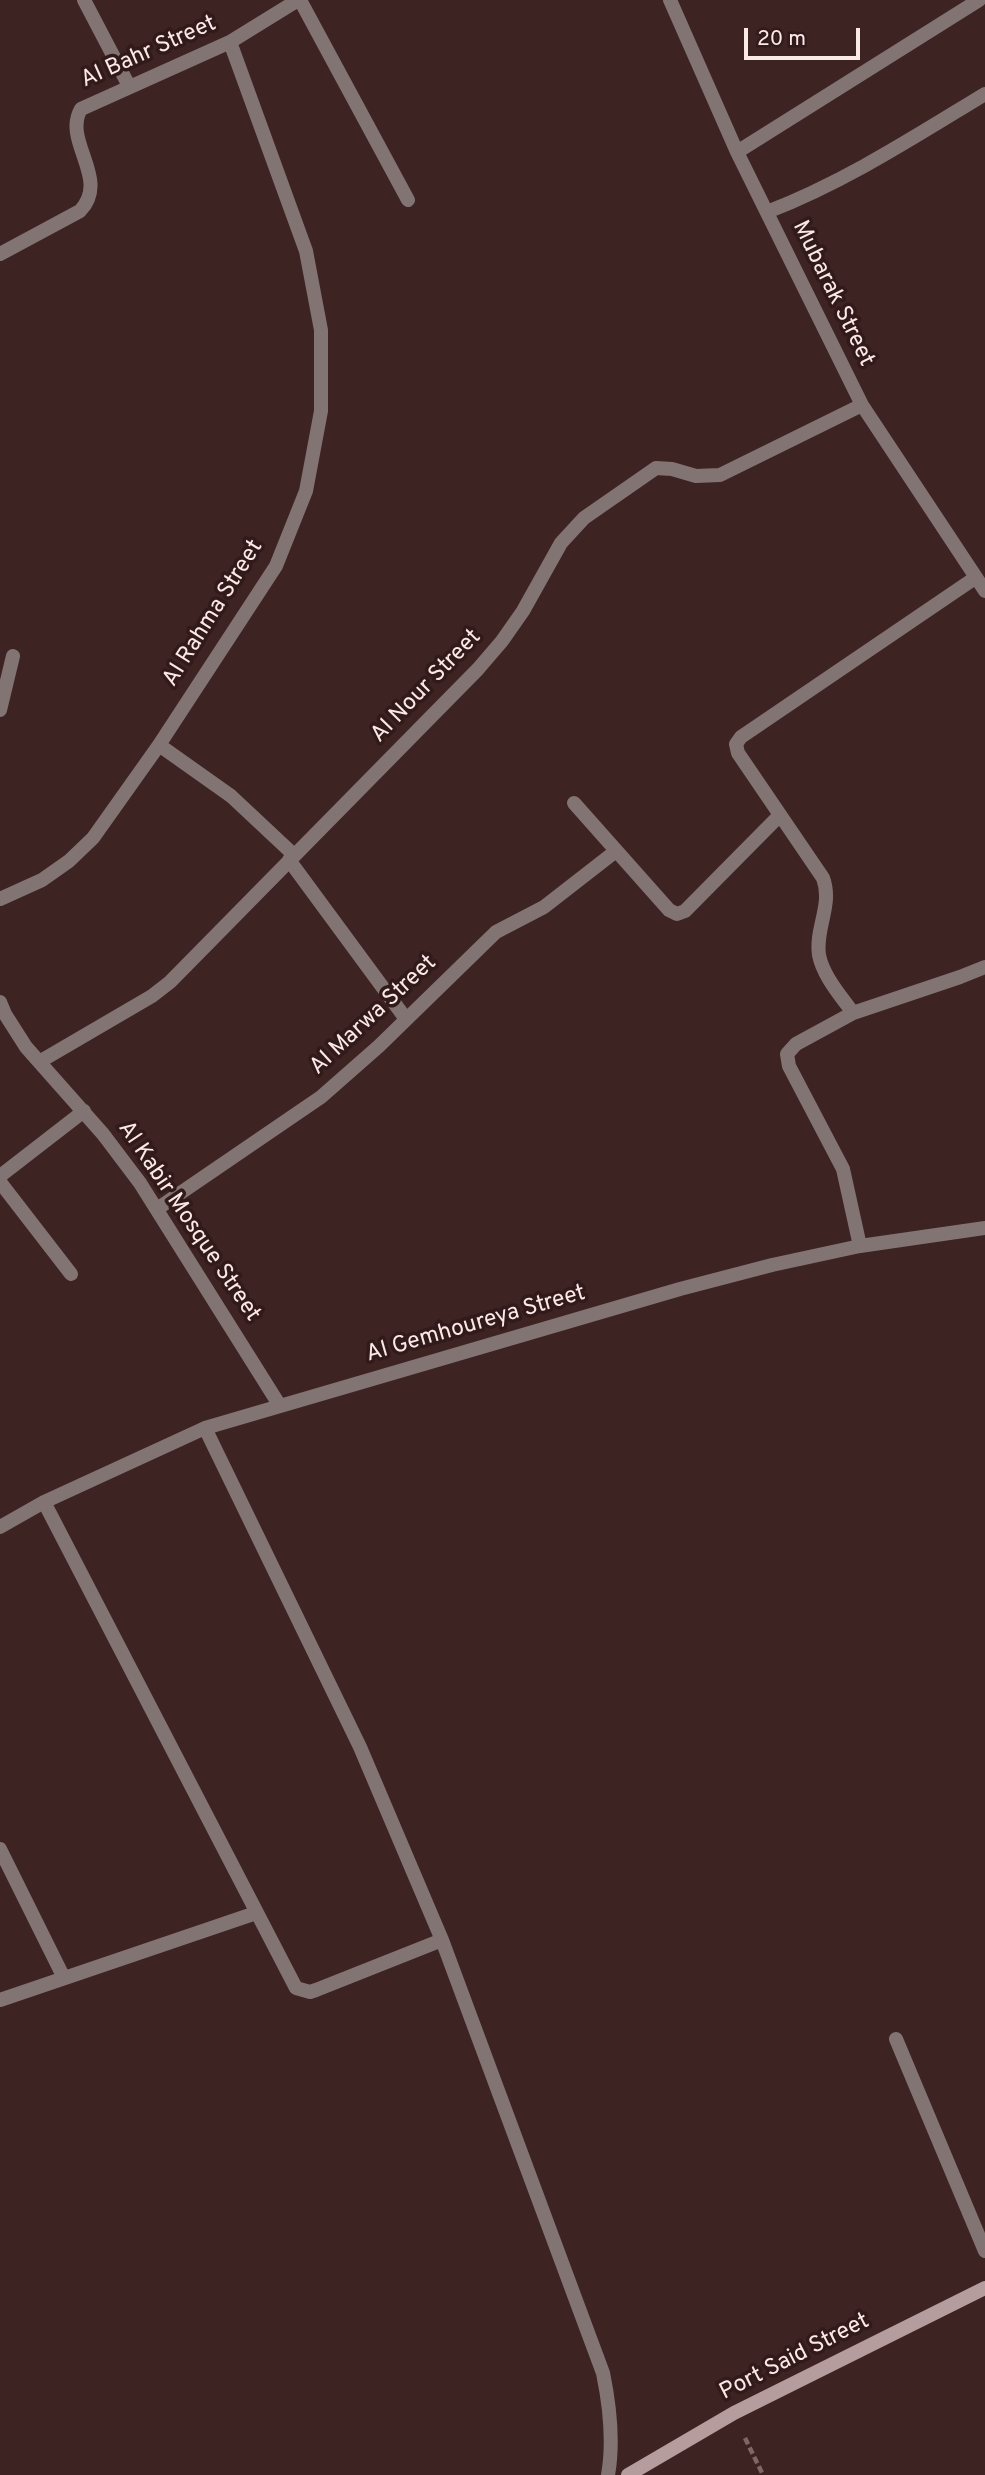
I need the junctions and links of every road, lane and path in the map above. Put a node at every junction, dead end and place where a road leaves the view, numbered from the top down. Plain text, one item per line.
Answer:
1 (84, 0) edge
2 (299, 0) edge
3 (979, 0) edge
4 (673, 1) edge
5 (230, 42) junction
6 (129, 86) junction
7 (985, 94) edge
8 (737, 152) junction
9 (408, 200) dead end
10 (767, 212) junction
11 (0, 254) edge
12 (862, 405) junction
13 (975, 578) junction
14 (985, 591) edge
15 (13, 656) dead end
16 (0, 710) edge
17 (159, 745) junction
18 (574, 803) dead end
19 (780, 815) junction
20 (616, 851) junction
21 (291, 858) junction
22 (0, 899) edge
23 (985, 967) edge
24 (0, 1002) edge
25 (853, 1013) junction
26 (406, 1019) junction
27 (39, 1062) junction
28 (84, 1111) junction
29 (0, 1176) edge
30 (0, 1182) edge
31 (157, 1209) junction
32 (985, 1228) edge
33 (860, 1246) junction
34 (71, 1274) dead end
35 (280, 1406) junction
36 (205, 1428) junction
37 (44, 1502) junction
38 (0, 1527) edge
39 (0, 1849) edge
40 (256, 1913) junction
41 (442, 1940) junction
42 (64, 1978) junction
43 (0, 2000) edge
44 (896, 2039) dead end
45 (985, 2250) edge
46 (985, 2288) edge
47 (734, 2413) junction
48 (608, 2475) edge
49 (628, 2475) edge
50 (763, 2475) edge

1 - 6 street
2 - 5 street, Al Bahr Street
2 - 9 street
3 - 8 street
4 - 8 street, Mubarak Street
5 - 6 street, Al Bahr Street
5 - 17 street, Al Rahma Street
6 - 11 street, Al Bahr Street
7 - 10 street
8 - 10 street, Mubarak Street
10 - 12 street, Mubarak Street
12 - 13 street, Mubarak Street
12 - 21 street, Al Nour Street
13 - 14 street, Mubarak Street
13 - 19 street
15 - 16 street
17 - 21 street
17 - 22 street, Al Rahma Street
18 - 20 street
19 - 20 street
19 - 25 street
20 - 26 street, Al Marwa Street
21 - 26 street
21 - 27 street, Al Nour Street
23 - 25 street
24 - 27 street, Al Kabir Mosque Street
25 - 33 street
26 - 31 street, Al Marwa Street
27 - 28 street, Al Kabir Mosque Street
28 - 29 street
28 - 31 street, Al Kabir Mosque Street
30 - 34 street
31 - 35 street, Al Kabir Mosque Street
32 - 33 street, Al Gemhoureya Street
33 - 35 street, Al Gemhoureya Street
35 - 36 street, Al Gemhoureya Street
36 - 37 street, Al Gemhoureya Street
36 - 41 street
37 - 38 street, Al Gemhoureya Street
37 - 40 street
39 - 42 street
40 - 41 street
40 - 42 street
41 - 48 street
42 - 43 street
44 - 45 street
46 - 47 street, Port Said Street
47 - 49 street, Port Said Street
47 - 50 path

